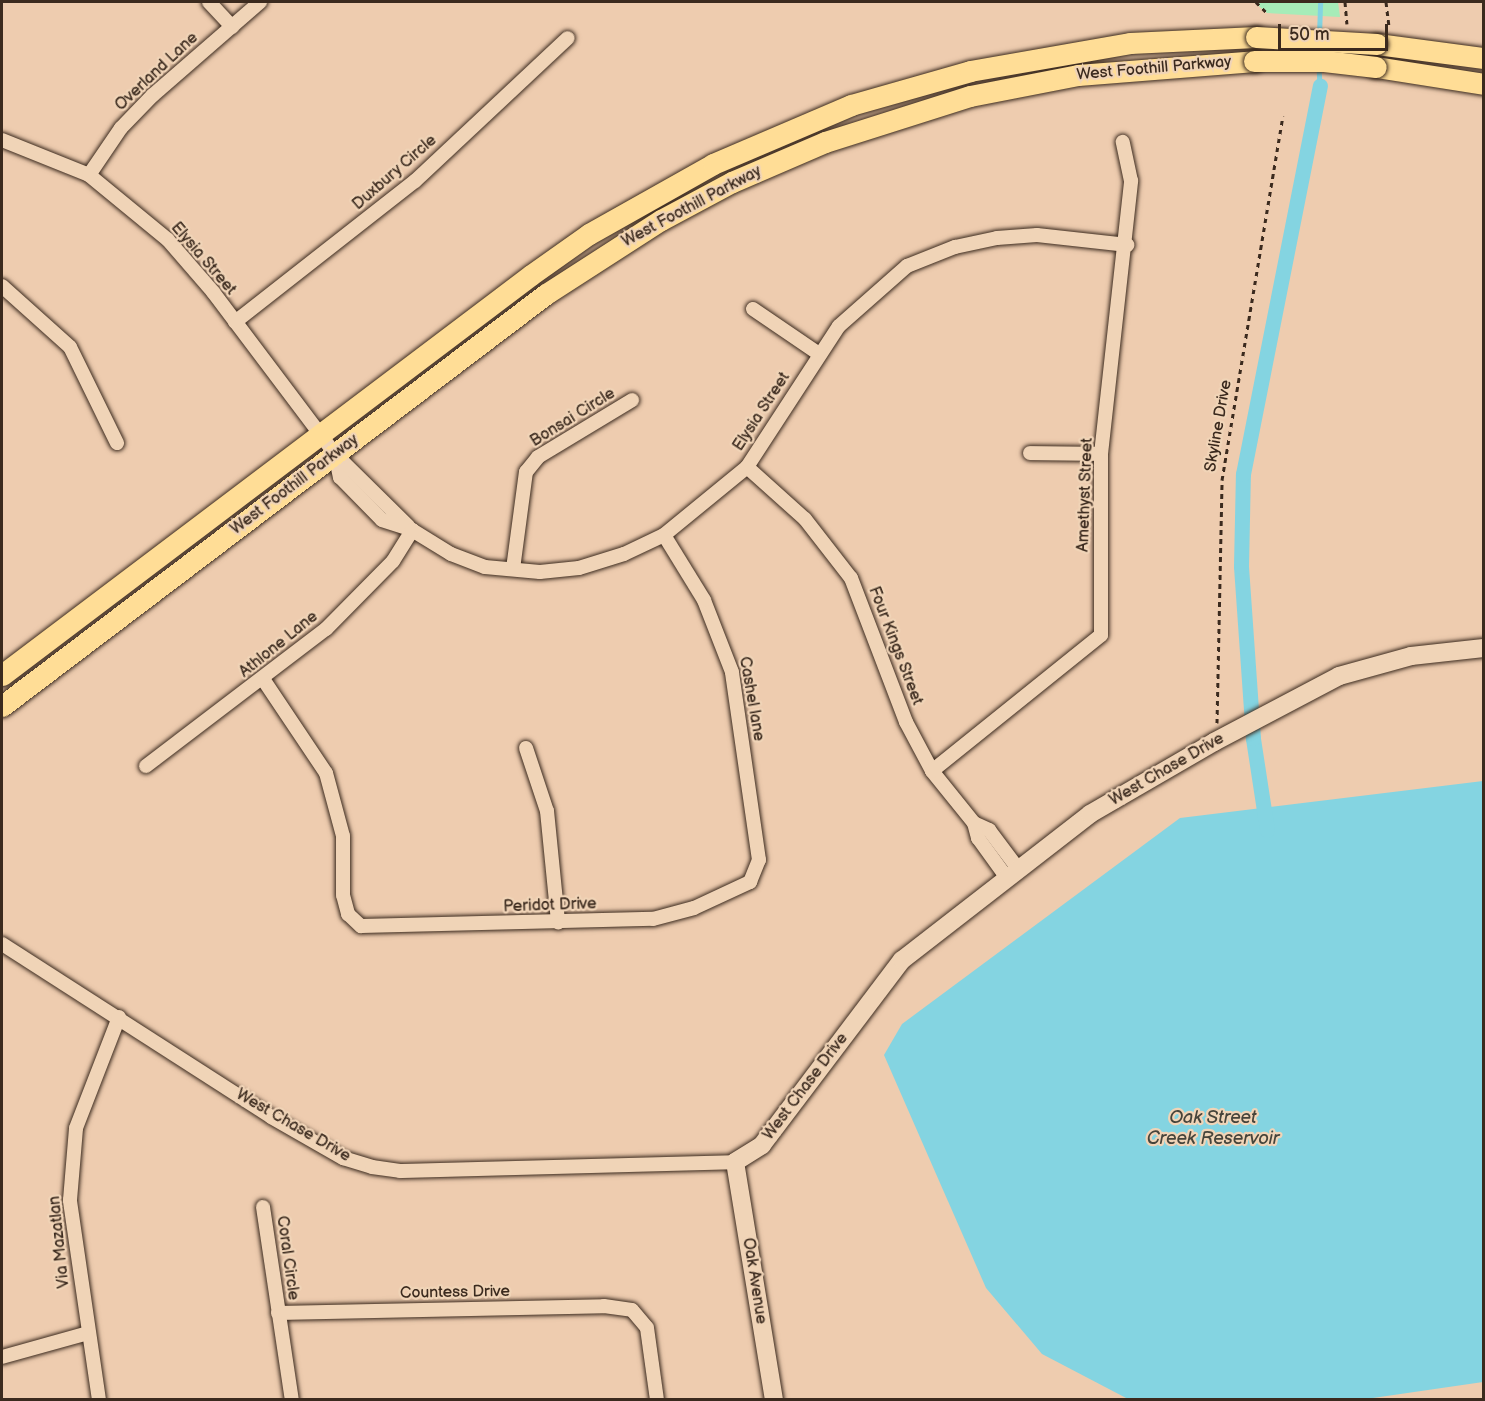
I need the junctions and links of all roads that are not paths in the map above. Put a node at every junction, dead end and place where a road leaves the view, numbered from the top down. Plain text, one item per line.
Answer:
1 (209, 2) edge
2 (260, 2) edge
3 (232, 27) junction
4 (568, 38) dead end
5 (1484, 58) edge
6 (1484, 84) edge
7 (2, 140) edge
8 (1123, 142) dead end
9 (89, 176) junction
10 (1127, 245) junction
11 (2, 286) edge
12 (753, 309) dead end
13 (235, 322) junction
14 (819, 354) junction
15 (633, 400) dead end
16 (319, 434) junction
17 (117, 443) dead end
18 (1030, 453) dead end
19 (335, 454) junction
20 (1101, 454) junction
21 (747, 467) junction
22 (412, 530) junction
23 (664, 535) junction
24 (513, 569) junction
25 (1484, 648) edge
26 (2, 675) edge
27 (263, 679) junction
28 (2, 706) edge
29 (526, 748) dead end
30 (146, 766) dead end
31 (932, 771) junction
32 (1013, 874) junction
33 (750, 882) joint
34 (558, 922) junction
35 (2, 944) edge
36 (119, 1017) junction
37 (735, 1162) junction
38 (264, 1207) dead end
39 (278, 1313) junction
40 (88, 1333) junction
41 (2, 1357) edge
42 (99, 1400) edge
43 (292, 1400) edge
44 (657, 1400) edge
45 (774, 1400) edge

1 - 3 street
2 - 3 street, Overland Lane
3 - 9 street, Overland Lane
4 - 13 street, Duxbury Circle
5 - 16 main road, West Foothill Parkway, bridge
6 - 19 main road, West Foothill Parkway, bridge
7 - 9 street, Elysia Street
8 - 10 street, Amethyst Street
9 - 13 street, Elysia Street
10 - 14 street, Elysia Street
10 - 20 street, Amethyst Street
11 - 17 street
12 - 14 street
13 - 16 street, Elysia Street
14 - 21 street, Elysia Street
15 - 24 street, Bonsai Circle
16 - 19 street, Elysia Street
16 - 26 main road, West Foothill Parkway
18 - 20 street
19 - 22 street, Elysia Street
19 - 28 main road, West Foothill Parkway
20 - 31 street, Amethyst Street
21 - 23 street, Elysia Street
21 - 31 street, Four Kings Street
22 - 24 street, Elysia Street
22 - 27 street, Athlone Lane
23 - 24 street, Elysia Street
23 - 33 street, Cashel lane
25 - 32 street, West Chase Drive
27 - 30 street, Athlone Lane
27 - 34 street, Peridot Drive
29 - 34 street
31 - 32 street, Four Kings Street
32 - 37 street, West Chase Drive
33 - 34 street, Peridot Drive
35 - 36 street, West Chase Drive
36 - 37 street, West Chase Drive
36 - 40 street, Via Mazatlan
37 - 45 street, Oak Avenue
38 - 39 street, Coral Circle
39 - 43 street, Coral Circle
39 - 44 street, Countess Drive
40 - 41 street
40 - 42 street, Via Mazatlan

